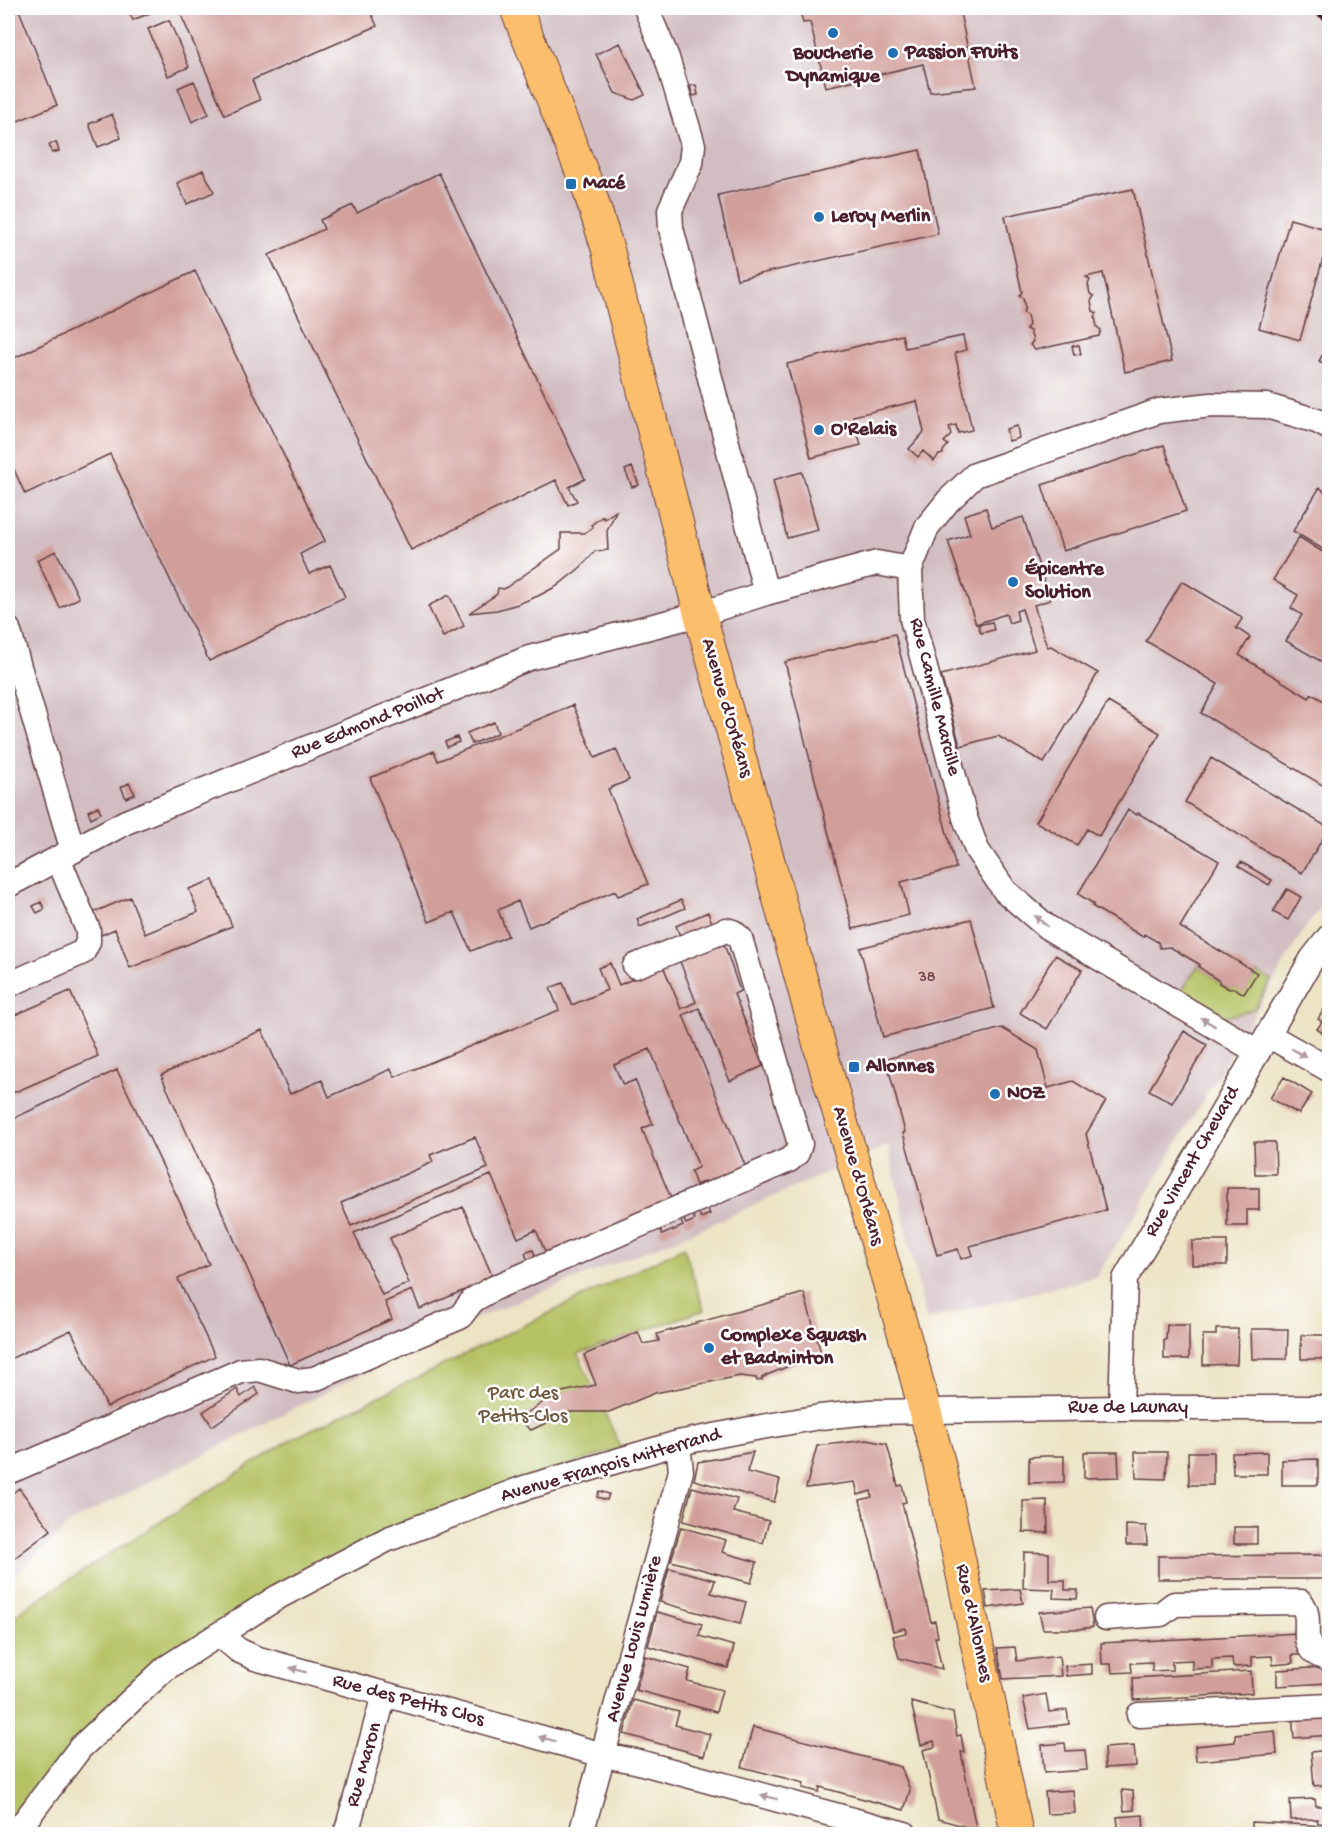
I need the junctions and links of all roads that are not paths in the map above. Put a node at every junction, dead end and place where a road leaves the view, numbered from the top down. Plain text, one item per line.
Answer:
1 (518, 8) edge
2 (646, 8) edge
3 (1329, 428) edge
4 (910, 569) junction
5 (766, 592) junction
6 (700, 614) junction
7 (8, 629) edge
8 (59, 858) junction
9 (8, 885) edge
10 (1329, 936) edge
11 (635, 966) dead end
12 (8, 986) edge
13 (1263, 1044) junction
14 (1329, 1070) edge
15 (1121, 1408) junction
16 (1329, 1408) edge
17 (926, 1412) junction
18 (678, 1443) junction
19 (8, 1472) edge
20 (1106, 1618) dead end
21 (220, 1635) junction
22 (1329, 1659) edge
23 (384, 1695) junction
24 (1329, 1706) edge
25 (1139, 1715) dead end
26 (603, 1755) junction
27 (823, 1823) edge
28 (15, 1834) edge
29 (345, 1834) edge
30 (581, 1834) edge
31 (905, 1834) edge
32 (1017, 1834) edge

1 - 6 main road, Avenue d'Orléans
2 - 5 street
3 - 4 street, Rue Camille Marcille
4 - 5 street, Rue Edmond Poillot
13 -> 4 street, Rue Camille Marcille
5 - 6 street, Rue Edmond Poillot
6 - 8 street, Rue Edmond Poillot
6 - 17 main road, Avenue d'Orléans
7 - 8 street
8 - 9 street, Rue Edmond Poillot
8 - 12 street
10 - 13 street, Rue Vincent Chevard
11 - 19 street
13 -> 14 street, Rue Camille Marcille
13 - 15 street, Rue Vincent Chevard
15 - 16 street, Rue de Launay
15 - 17 street, Rue de Launay
17 - 18 street, Avenue François Mitterrand
17 - 32 main road, Rue d'Allonnes
18 - 21 street, Avenue François Mitterrand
18 - 26 street, Avenue Louis Lumière
20 - 22 street
23 -> 21 street, Rue des Petits Clos
21 - 28 street, Avenue François Mitterrand
26 -> 23 street, Rue des Petits Clos
23 - 29 street, Rue Maron
24 - 25 street
27 -> 26 street, Rue des Petits Clos
26 - 30 street, Avenue Louis Lumière
27 - 31 street, Rue des Petits Clos

